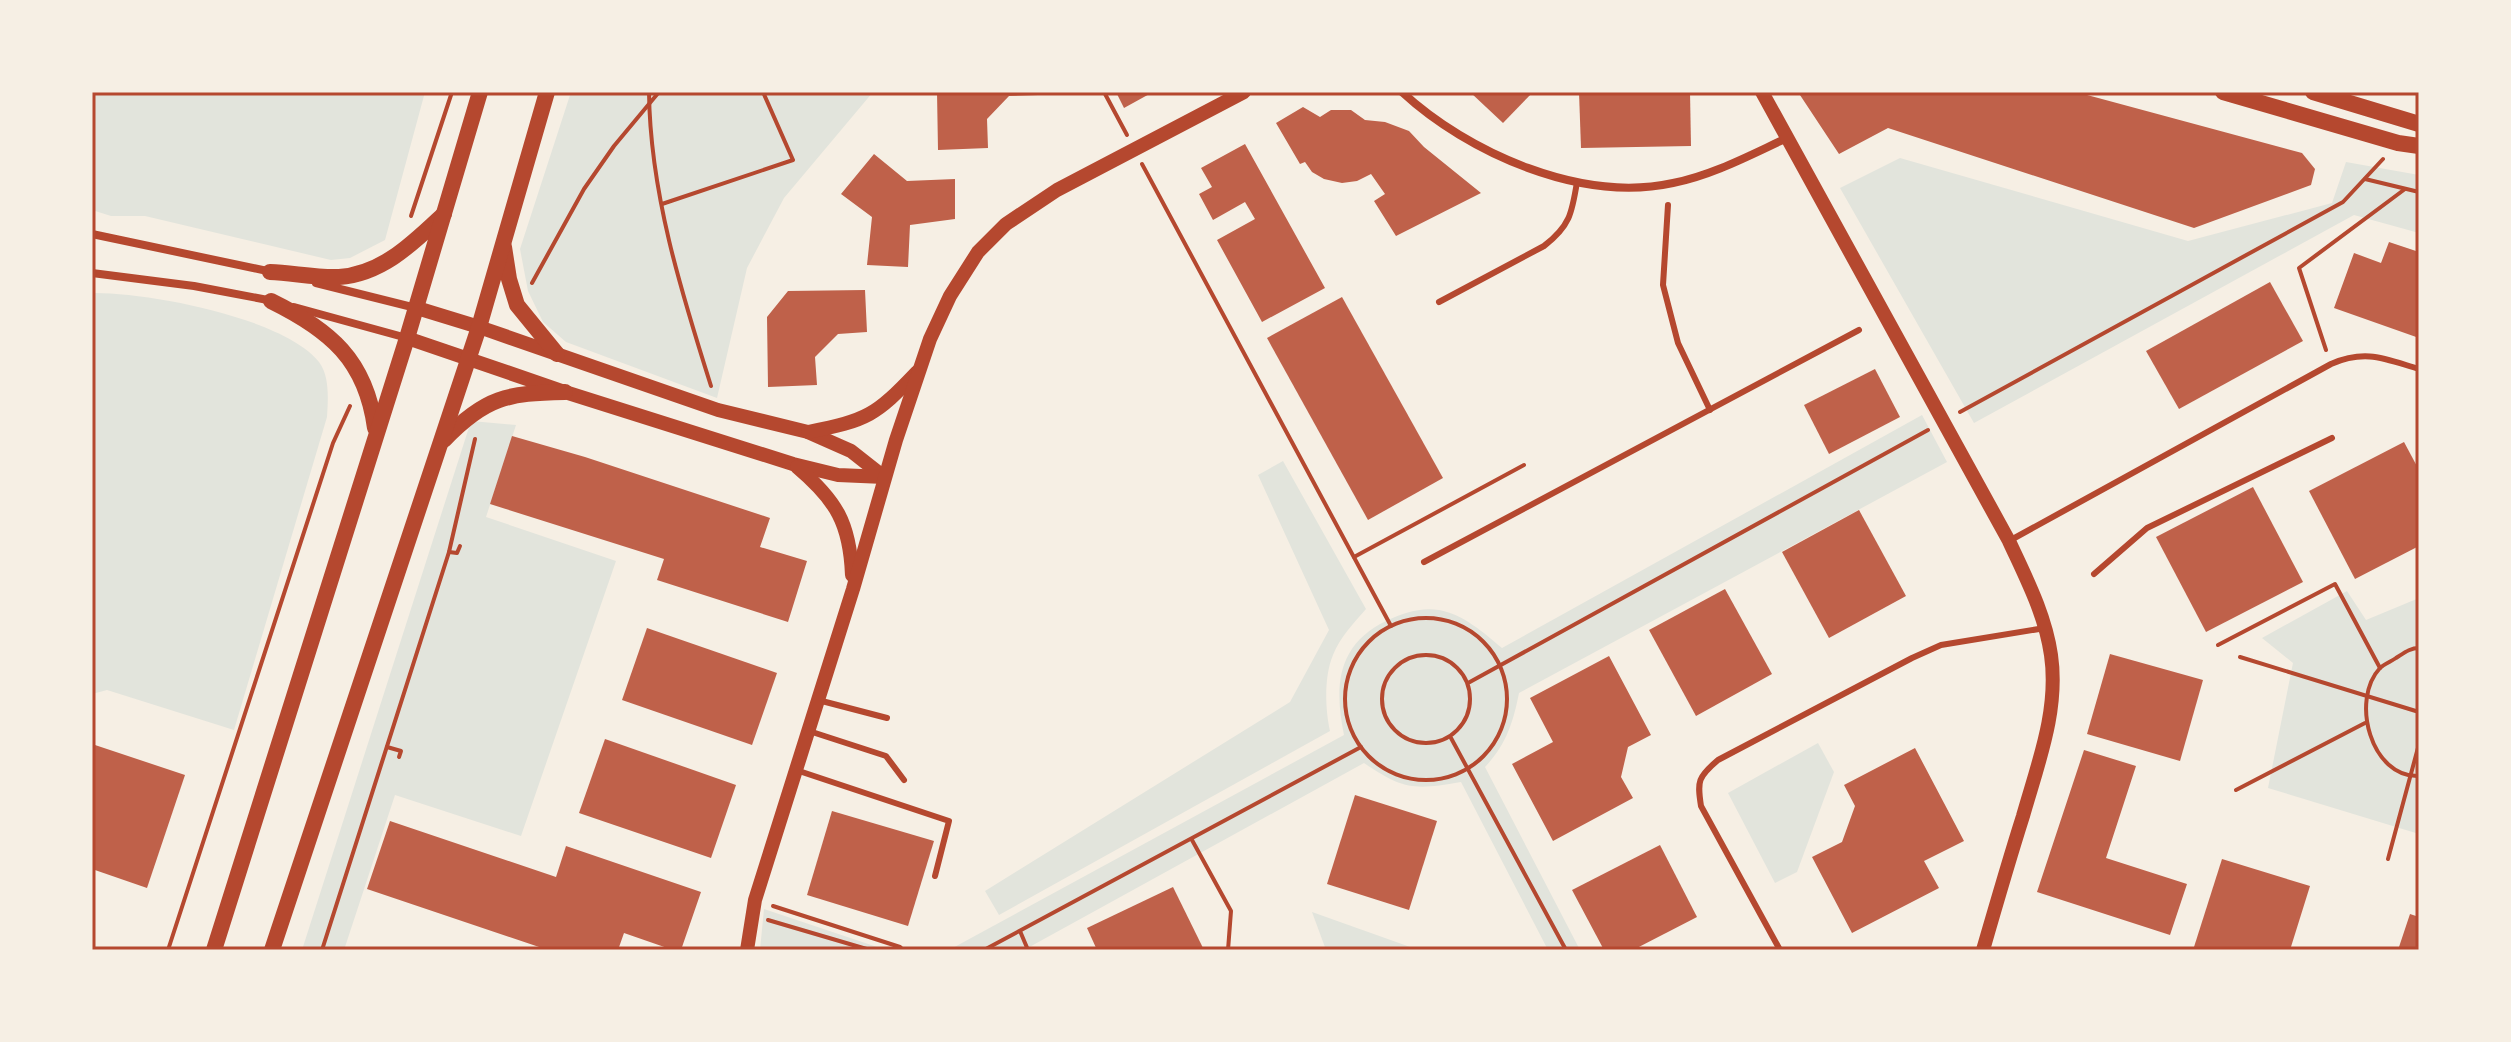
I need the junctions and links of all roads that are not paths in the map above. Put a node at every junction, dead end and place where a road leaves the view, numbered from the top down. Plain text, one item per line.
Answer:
1 (480, 92) edge
2 (547, 92) edge
3 (1244, 92) edge
4 (1402, 92) edge
5 (1762, 92) edge
6 (2223, 92) edge
7 (2313, 92) edge
8 (2419, 124) edge
9 (1787, 138) junction
10 (2419, 146) edge
11 (1577, 182) junction
12 (1668, 205) dead end
13 (445, 213) junction
14 (92, 234) edge
15 (503, 243) junction
16 (270, 272) junction
17 (92, 273) edge
18 (271, 301) junction
19 (1439, 302) dead end
20 (417, 308) junction
21 (479, 327) junction
22 (1859, 330) dead end
23 (407, 338) junction
24 (557, 354) junction
25 (468, 360) junction
26 (920, 369) junction
27 (2419, 369) edge
28 (565, 392) junction
29 (1710, 410) junction
30 (808, 432) junction
31 (376, 436) junction
32 (2332, 438) dead end
33 (440, 444) junction
34 (793, 464) junction
35 (884, 477) junction
36 (2009, 541) junction
37 (1424, 562) dead end
38 (2094, 574) dead end
39 (853, 589) junction
40 (2045, 628) junction
41 (818, 700) junction
42 (887, 718) dead end
43 (809, 731) junction
44 (796, 770) junction
45 (904, 780) dead end
46 (935, 876) dead end
47 (214, 950) edge
48 (272, 950) edge
49 (747, 950) edge
50 (1780, 950) edge
51 (1983, 950) edge

1 - 13 main road
2 - 15 main road
3 - 26 street
4 - 11 street
5 - 9 street
6 - 10 main road
7 - 8 main road
9 - 11 street
9 - 36 street
11 - 19 lane
12 - 29 lane
13 - 16 main road
13 - 20 main road
14 - 16 street
15 - 21 main road
15 - 24 main road
16 - 20 street
17 - 18 street
18 - 23 street
18 - 31 main road
20 - 21 street
20 - 23 main road
21 - 24 street
21 - 25 main road
22 - 29 lane
23 - 25 street
23 - 31 main road
24 - 30 street
25 - 28 street
25 - 33 main road
26 - 30 street
26 - 35 street
27 - 36 lane
28 - 33 main road
28 - 34 street
29 - 37 lane
30 - 35 street
31 - 47 main road
32 - 38 lane
33 - 48 main road
34 - 35 street
34 - 39 street
35 - 39 street
36 - 40 street
39 - 41 street
40 - 50 lane
40 - 51 street
41 - 42 lane
41 - 43 street
43 - 44 street
43 - 45 lane
44 - 46 lane
44 - 49 street

